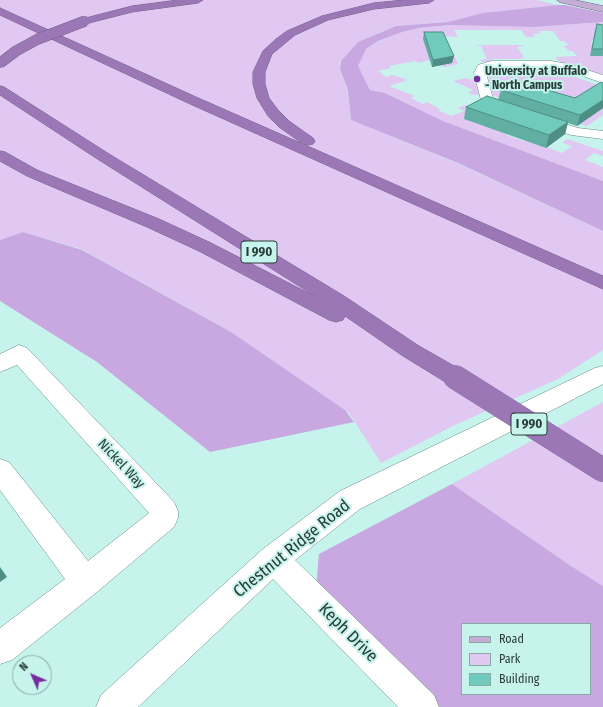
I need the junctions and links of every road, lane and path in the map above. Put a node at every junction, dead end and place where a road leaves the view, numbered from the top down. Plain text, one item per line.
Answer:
1 (198, 0) edge
2 (429, 0) edge
3 (562, 0) edge
4 (595, 0) edge
5 (603, 2) edge
6 (603, 8) edge
7 (0, 11) edge
8 (0, 63) edge
9 (603, 79) edge
10 (0, 90) edge
11 (603, 134) edge
12 (0, 155) edge
13 (358, 174) junction
14 (603, 283) edge
15 (411, 351) junction
16 (0, 364) edge
17 (603, 374) edge
18 (0, 470) edge
19 (603, 470) edge
20 (273, 559) junction
21 (86, 582) junction
22 (0, 648) edge
23 (113, 707) edge
24 (422, 707) edge

1 - 8 highway, bridge
2 - 13 highway
3 - 6 main road
4 - 5 main road
7 - 13 highway
9 - 11 street
10 - 15 highway, I 990
12 - 15 highway
13 - 14 highway
15 - 19 highway, I 990, bridge
16 - 21 street, Nickel Way
17 - 20 street, Chestnut Ridge Road
18 - 21 street
20 - 23 street, Chestnut Ridge Road
20 - 24 street, Keph Drive
21 - 22 street, Nickel Way

